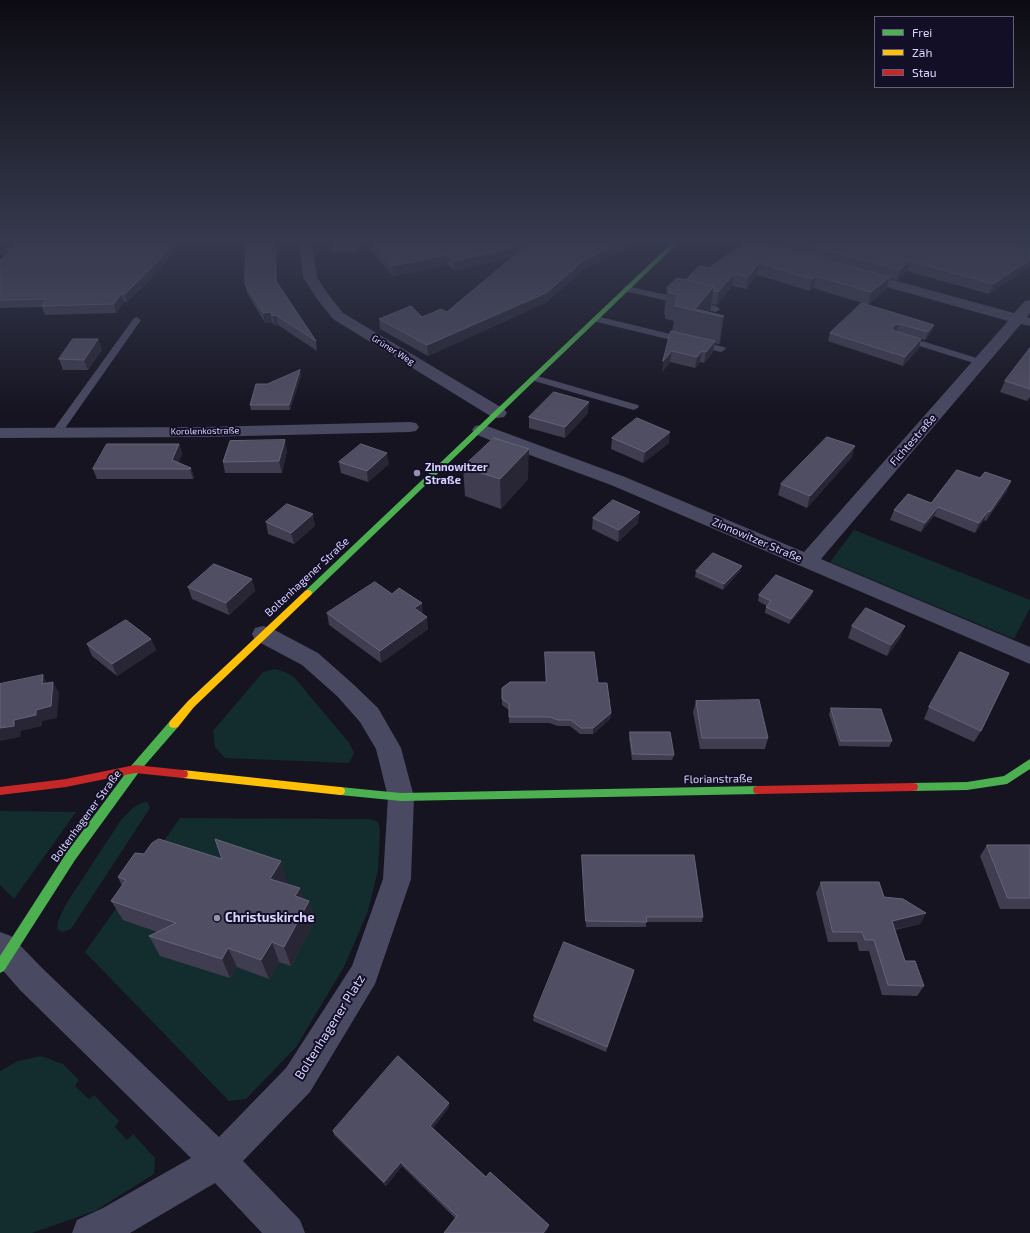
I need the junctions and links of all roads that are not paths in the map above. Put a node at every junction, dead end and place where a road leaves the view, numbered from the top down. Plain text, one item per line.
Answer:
1 (326, 301) edge
2 (615, 301) edge
3 (678, 301) edge
4 (953, 301) edge
5 (1030, 304) edge
6 (716, 309) edge
7 (596, 319) junction
8 (137, 320) dead end
9 (1024, 320) edge
10 (899, 333) edge
11 (721, 349) edge
12 (982, 360) junction
13 (534, 378) junction
14 (634, 407) dead end
15 (498, 413) junction
16 (410, 427) dead end
17 (481, 430) junction
18 (57, 432) junction
19 (0, 433) edge
20 (808, 561) junction
21 (264, 634) junction
22 (1030, 656) edge
23 (1030, 763) edge
24 (135, 769) junction
25 (0, 791) edge
26 (401, 797) junction
27 (3, 956) edge
28 (219, 1162) junction
29 (90, 1233) edge
30 (287, 1233) edge

1 - 15 street, Grüner Weg
2 - 7 street, Boltenhagener Straße
3 - 6 lane
4 - 9 street
5 - 9 street, Fichtestraße
7 - 11 lane
7 - 13 street, Boltenhagener Straße
8 - 18 lane
9 - 12 street, Fichtestraße
10 - 12 lane
12 - 20 street, Fichtestraße
13 - 14 lane
13 - 15 street, Boltenhagener Straße
15 - 17 street, Boltenhagener Straße
16 - 18 street, Korolenkostraße
17 - 20 street, Zinnowitzer Straße
17 - 21 street, Boltenhagener Straße
18 - 19 street, Korolenkostraße
20 - 22 street, Zinnowitzer Straße
21 - 24 street, Boltenhagener Straße
21 - 26 street, Boltenhagener Platz
23 - 26 street, Florianstraße
24 - 25 street
24 - 26 street
24 - 27 street, Boltenhagener Straße
26 - 28 street, Boltenhagener Platz
27 - 28 street
28 - 29 street, Boltenhagener Platz
28 - 30 street

